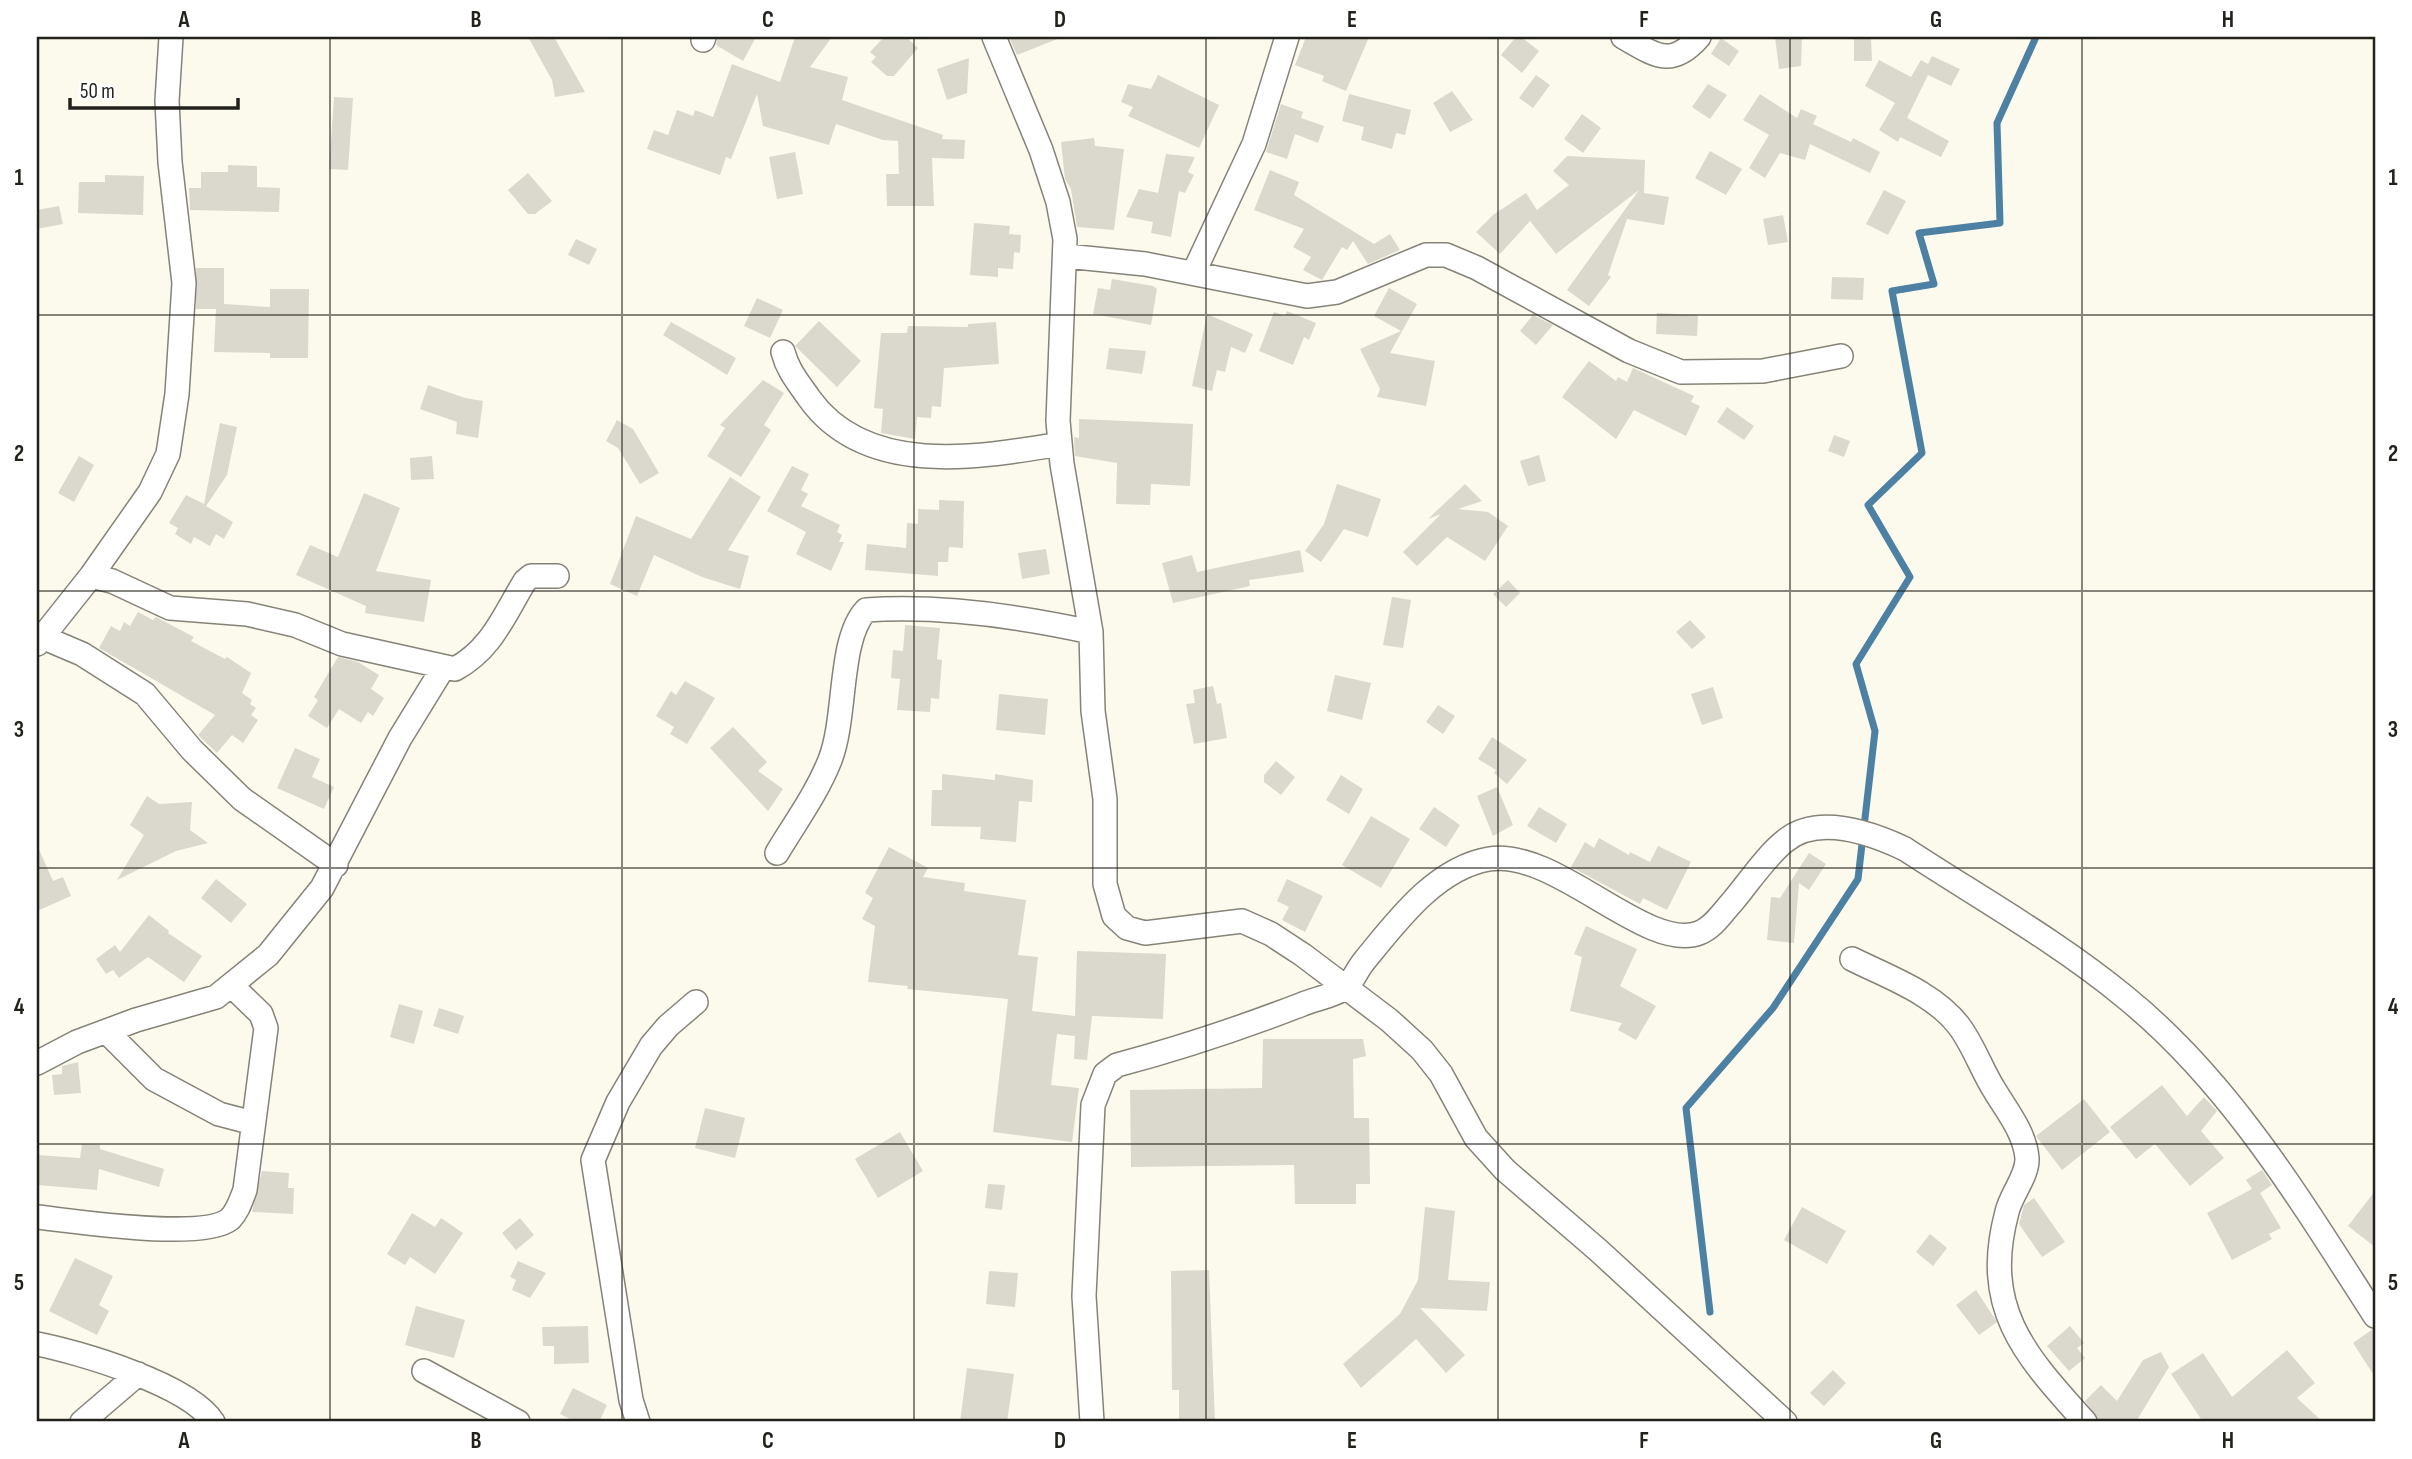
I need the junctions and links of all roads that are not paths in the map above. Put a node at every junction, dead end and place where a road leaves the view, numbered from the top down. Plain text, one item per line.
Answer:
1 (171, 37) edge
2 (994, 37) edge
3 (1287, 37) edge
4 (1623, 37) edge
5 (1699, 37) edge
6 (1066, 256) junction
7 (1194, 272) junction
8 (783, 352) dead end
9 (1842, 356) dead end
10 (1060, 444) junction
11 (91, 576) junction
12 (557, 576) dead end
13 (1091, 632) junction
14 (39, 641) edge
15 (443, 668) junction
16 (777, 853) dead end
17 (336, 865) junction
18 (1852, 959) dead end
19 (232, 986) junction
20 (1346, 987) junction
21 (696, 1002) dead end
22 (107, 1032) junction
23 (37, 1063) edge
24 (253, 1123) junction
25 (37, 1217) edge
26 (2375, 1316) edge
27 (37, 1344) edge
28 (424, 1371) dead end
29 (138, 1374) junction
30 (82, 1422) edge
31 (213, 1422) edge
32 (518, 1422) edge
33 (638, 1422) edge
34 (1092, 1422) edge
35 (1785, 1422) edge
36 (2085, 1422) edge

1 - 11 street
2 - 6 street
3 - 7 street
4 - 5 street
6 - 7 street
6 - 10 street
7 - 9 street
8 - 10 street
10 - 13 street
11 - 14 street
11 - 15 street
12 - 15 street
13 - 16 street
13 - 20 street
14 - 17 street
15 - 17 street
17 - 19 street
18 - 36 street
19 - 22 street
19 - 24 street
20 - 26 street
20 - 34 street
20 - 35 street
21 - 33 street
22 - 23 street
22 - 24 street
24 - 25 street
27 - 29 street
28 - 32 street
29 - 30 street
29 - 31 street

